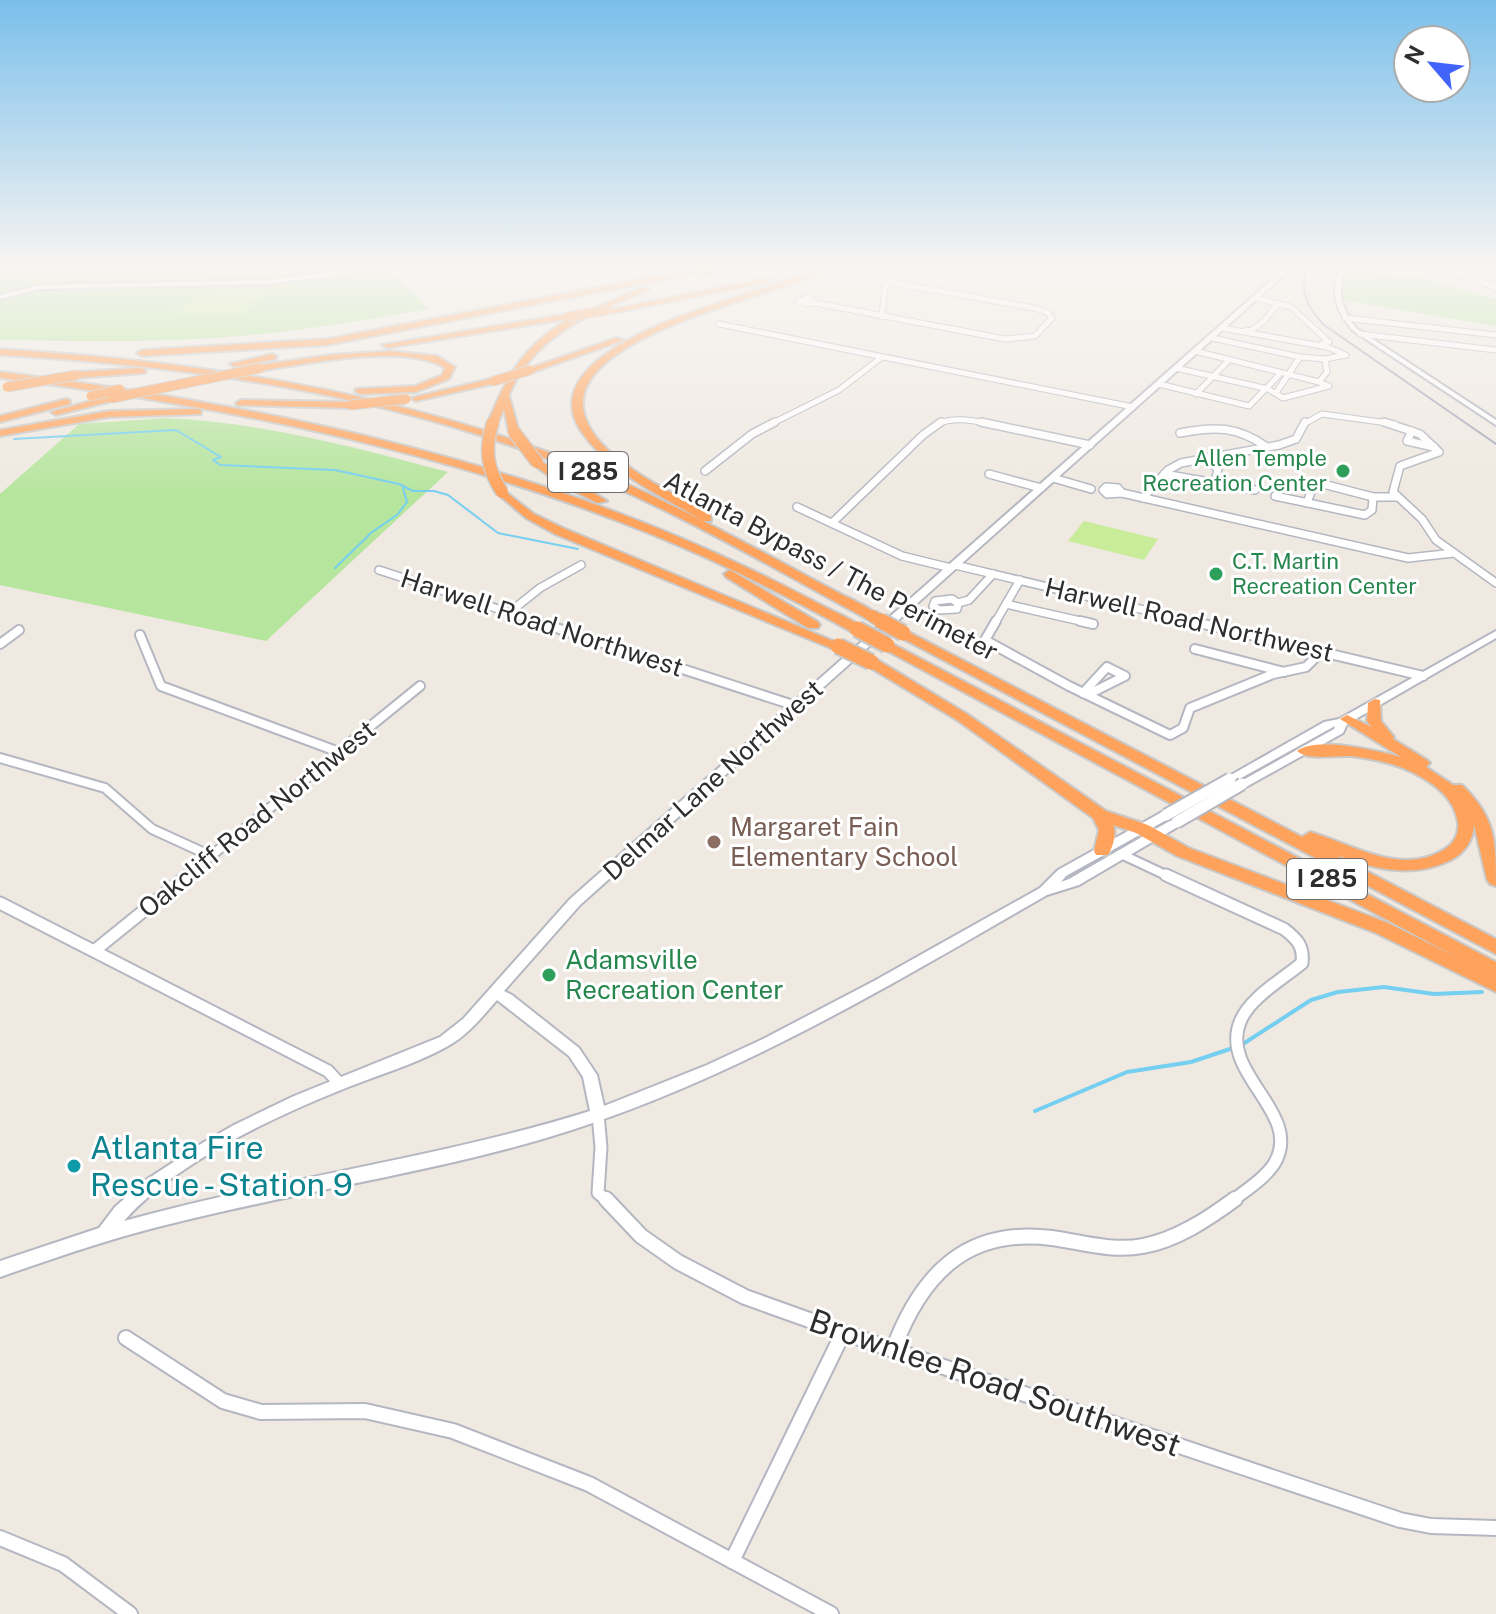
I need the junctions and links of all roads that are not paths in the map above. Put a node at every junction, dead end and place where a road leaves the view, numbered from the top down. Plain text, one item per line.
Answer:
1 (313, 343) edge
2 (338, 343) edge
3 (403, 343) edge
4 (542, 343) edge
5 (608, 343) edge
6 (625, 343) edge
7 (814, 343) edge
8 (1205, 343) edge
9 (1237, 343) edge
10 (1308, 343) edge
11 (1374, 343) edge
12 (1439, 343) edge
13 (0, 350) edge
14 (1496, 350) edge
15 (1194, 352) junction
16 (882, 357) junction
17 (1300, 357) junction
18 (1325, 359) junction
19 (1228, 361) junction
20 (256, 367) junction
21 (1176, 368) junction
22 (204, 369) junction
23 (1266, 370) dead end
24 (0, 375) edge
25 (1279, 375) dead end
26 (1291, 375) junction
27 (1213, 376) junction
28 (1319, 382) junction
29 (1159, 384) junction
30 (507, 387) junction
31 (3, 388) edge
32 (1268, 389) junction
33 (1199, 391) junction
34 (132, 392) junction
35 (1276, 393) junction
36 (384, 404) junction
37 (1133, 407) junction
38 (1496, 423) edge
39 (0, 426) edge
40 (1412, 431) junction
41 (1180, 433) dead end
42 (1090, 445) junction
43 (1267, 447) junction
44 (1437, 450) junction
45 (430, 457) junction
46 (1205, 458) junction
47 (705, 471) dead end
48 (989, 474) dead end
49 (1164, 474) junction
50 (1053, 478) junction
51 (1215, 482) junction
52 (1041, 488) junction
53 (1091, 489) dead end
54 (1255, 490) dead end
55 (1122, 493) dead end
56 (1275, 496) dead end
57 (1373, 497) junction
58 (1397, 497) junction
59 (1143, 498) junction
60 (1307, 503) junction
61 (797, 507) dead end
62 (832, 523) junction
63 (652, 530) junction
64 (1454, 553) junction
65 (581, 565) dead end
66 (953, 566) junction
67 (782, 568) junction
68 (379, 570) dead end
69 (993, 574) junction
70 (1020, 580) junction
71 (1496, 583) edge
72 (958, 603) dead end
73 (1006, 604) junction
74 (510, 612) junction
75 (864, 623) junction
76 (1093, 624) dead end
77 (19, 630) dead end
78 (1496, 634) edge
79 (140, 635) dead end
80 (895, 639) junction
81 (0, 644) edge
82 (840, 644) junction
83 (1195, 649) dead end
84 (1321, 652) junction
85 (1284, 672) junction
86 (1423, 676) junction
87 (420, 686) dead end
88 (1375, 703) junction
89 (796, 706) junction
90 (1344, 720) junction
91 (1305, 751) junction
92 (339, 752) junction
93 (0, 758) edge
94 (1419, 769) junction
95 (1236, 782) junction
96 (1461, 793) junction
97 (1100, 815) junction
98 (1250, 815) junction
99 (1147, 832) junction
100 (1102, 851) junction
101 (1121, 854) junction
102 (211, 856) junction
103 (1496, 880) edge
104 (1042, 892) junction
105 (0, 903) edge
106 (1496, 947) edge
107 (94, 951) junction
108 (1496, 970) edge
109 (1496, 985) edge
110 (495, 993) junction
111 (339, 1083) junction
112 (598, 1115) junction
113 (105, 1233) junction
114 (0, 1269) edge
115 (843, 1333) junction
116 (126, 1338) dead end
117 (893, 1350) junction
118 (1496, 1528) edge
119 (0, 1538) edge
120 (732, 1561) junction
121 (130, 1614) edge
122 (831, 1614) edge

1 - 13 highway
2 - 39 highway, bridge
3 - 20 highway, bridge
4 - 30 highway
5 - 34 highway, bridge
6 - 67 highway
7 - 16 street
8 - 15 main road, Delmar Lane Northwest
9 - 17 street
10 - 18 street
11 - 38 main road
12 - 14 street
13 - 22 highway, Atlanta Bypass / The Perimeter / I 285
15 - 19 street
15 - 21 main road, Delmar Lane Northwest
15 - 26 street
16 - 37 street
16 - 47 street
17 - 18 street
17 - 26 street
18 - 28 street
19 - 23 street
19 - 27 street
20 - 22 highway
20 - 39 highway, bridge
21 - 27 street
21 - 29 main road, Delmar Lane Northwest
22 - 36 highway, Atlanta Bypass / The Perimeter / I 285
24 - 34 highway, Atlanta Bypass / The Perimeter / I 285
25 - 32 street
26 - 28 street
26 - 35 street
27 - 32 street
27 - 33 street
28 - 35 street
29 - 33 street
29 - 37 main road, Delmar Lane Northwest
30 - 75 highway, bridge
30 - 82 highway, bridge
31 - 36 highway, bridge
32 - 33 street
32 - 35 street
34 - 45 highway, Atlanta Bypass / The Perimeter / I 285
36 - 67 highway, Atlanta Bypass / The Perimeter / I 285
37 - 42 main road, Delmar Lane Northwest
39 - 45 highway
40 - 43 street
40 - 44 street
40 - 44 street
41 - 43 street
42 - 50 main road, Delmar Lane Northwest
42 - 62 street
43 - 46 street
44 - 58 street
45 - 63 highway, Atlanta Bypass / The Perimeter / I 285
46 - 49 street
46 - 51 street
48 - 52 street
49 - 51 street
49 - 59 street
50 - 52 main road, Delmar Lane Northwest
50 - 53 street
51 - 54 street
52 - 66 main road, Delmar Lane Northwest
55 - 59 street
56 - 60 street
57 - 58 street
57 - 60 street
57 - 60 street
58 - 64 street
59 - 64 street
61 - 62 street, Harwell Road Northwest
62 - 66 street, Harwell Road Northwest
63 - 75 highway, Atlanta Bypass / The Perimeter / I 285
63 - 82 highway
64 - 71 street
65 - 74 street
66 - 69 street, Harwell Road Northwest
66 - 89 main road, Delmar Lane Northwest
67 - 75 highway, Atlanta Bypass / The Perimeter / I 285
68 - 74 street, Harwell Road Northwest
69 - 70 street, Harwell Road Northwest
69 - 72 street
70 - 73 street
70 - 84 street, Harwell Road Northwest
73 - 76 street
73 - 85 street
74 - 89 street, Harwell Road Northwest
75 - 80 highway, Atlanta Bypass / The Perimeter / I 285, bridge
75 - 80 highway, Atlanta Bypass / The Perimeter / I 285, bridge
77 - 81 street
78 - 86 main road
79 - 92 street
80 - 98 highway, Atlanta Bypass / The Perimeter / I 285
80 - 108 highway, Atlanta Bypass / The Perimeter / I 285
82 - 97 highway, bridge
83 - 85 street
84 - 85 street
84 - 86 street, Harwell Road Northwest
86 - 88 main road
87 - 92 street, Oakcliff Road Northwest
88 - 90 main road
88 - 96 highway
89 - 110 main road, Delmar Lane Northwest
90 - 91 main road
90 - 94 highway
90 - 95 main road
90 - 96 highway
91 - 94 highway
91 - 95 main road
92 - 102 street, Oakcliff Road Northwest
93 - 102 street
94 - 98 highway
95 - 99 main road, bridge
96 - 103 highway
97 - 99 highway
97 - 100 highway
98 - 106 highway, Atlanta Bypass / The Perimeter / I 285
99 - 100 main road
99 - 101 main road
99 - 109 highway
100 - 104 main road
101 - 104 main road
101 - 117 street
102 - 107 street, Oakcliff Road Northwest
104 - 112 main road
105 - 107 street
107 - 111 street
110 - 111 main road, Delmar Lane Northwest
110 - 112 main road
111 - 113 main road, Delmar Lane Northwest
112 - 113 main road
112 - 115 street, Brownlee Road Southwest
113 - 114 main road
115 - 117 street, Brownlee Road Southwest
115 - 120 street
116 - 120 street
117 - 118 street, Brownlee Road Southwest
119 - 121 street
120 - 122 street

